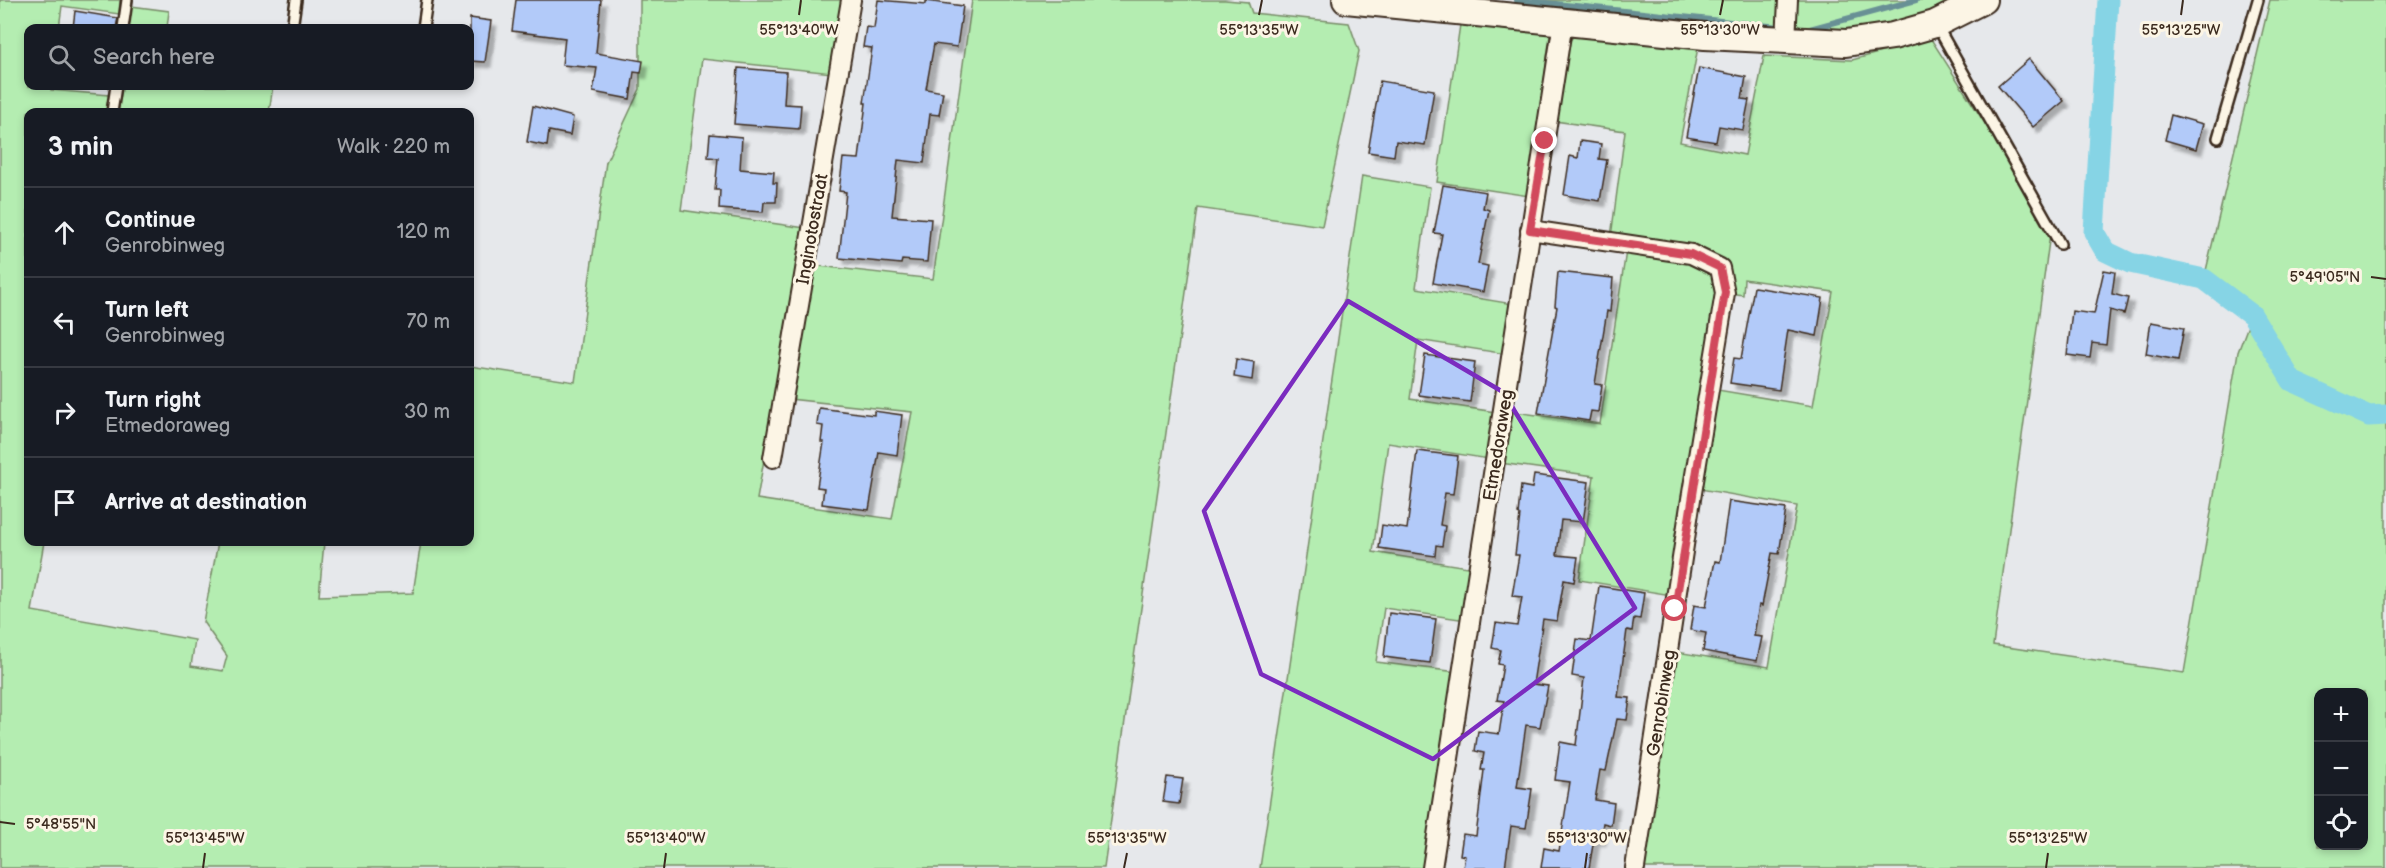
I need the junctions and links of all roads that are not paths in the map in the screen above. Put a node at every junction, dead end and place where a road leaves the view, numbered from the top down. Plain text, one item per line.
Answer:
1 (127, 0) edge
2 (296, 0) edge
3 (427, 0) edge
4 (851, 0) edge
5 (1346, 0) edge
6 (1788, 0) edge
7 (1983, 0) edge
8 (2258, 0) edge
9 (1563, 22) junction
10 (124, 24) edge
11 (293, 24) edge
12 (424, 24) edge
13 (1935, 24) junction
14 (1786, 40) junction
15 (115, 90) edge
16 (113, 108) edge
17 (2218, 138) dead end
18 (1530, 230) junction
19 (2060, 244) dead end
20 (774, 458) dead end
21 (1432, 868) edge
22 (1635, 868) edge

1 - 10 lane
2 - 11 lane
3 - 12 lane
4 - 20 street, Inginotostraat
5 - 9 street
6 - 14 street
7 - 13 street
8 - 17 lane
9 - 14 street
9 - 18 street, Etmedoraweg
13 - 14 street
13 - 19 lane
15 - 16 lane
18 - 21 street, Etmedoraweg
18 - 22 street, Genrobinweg

